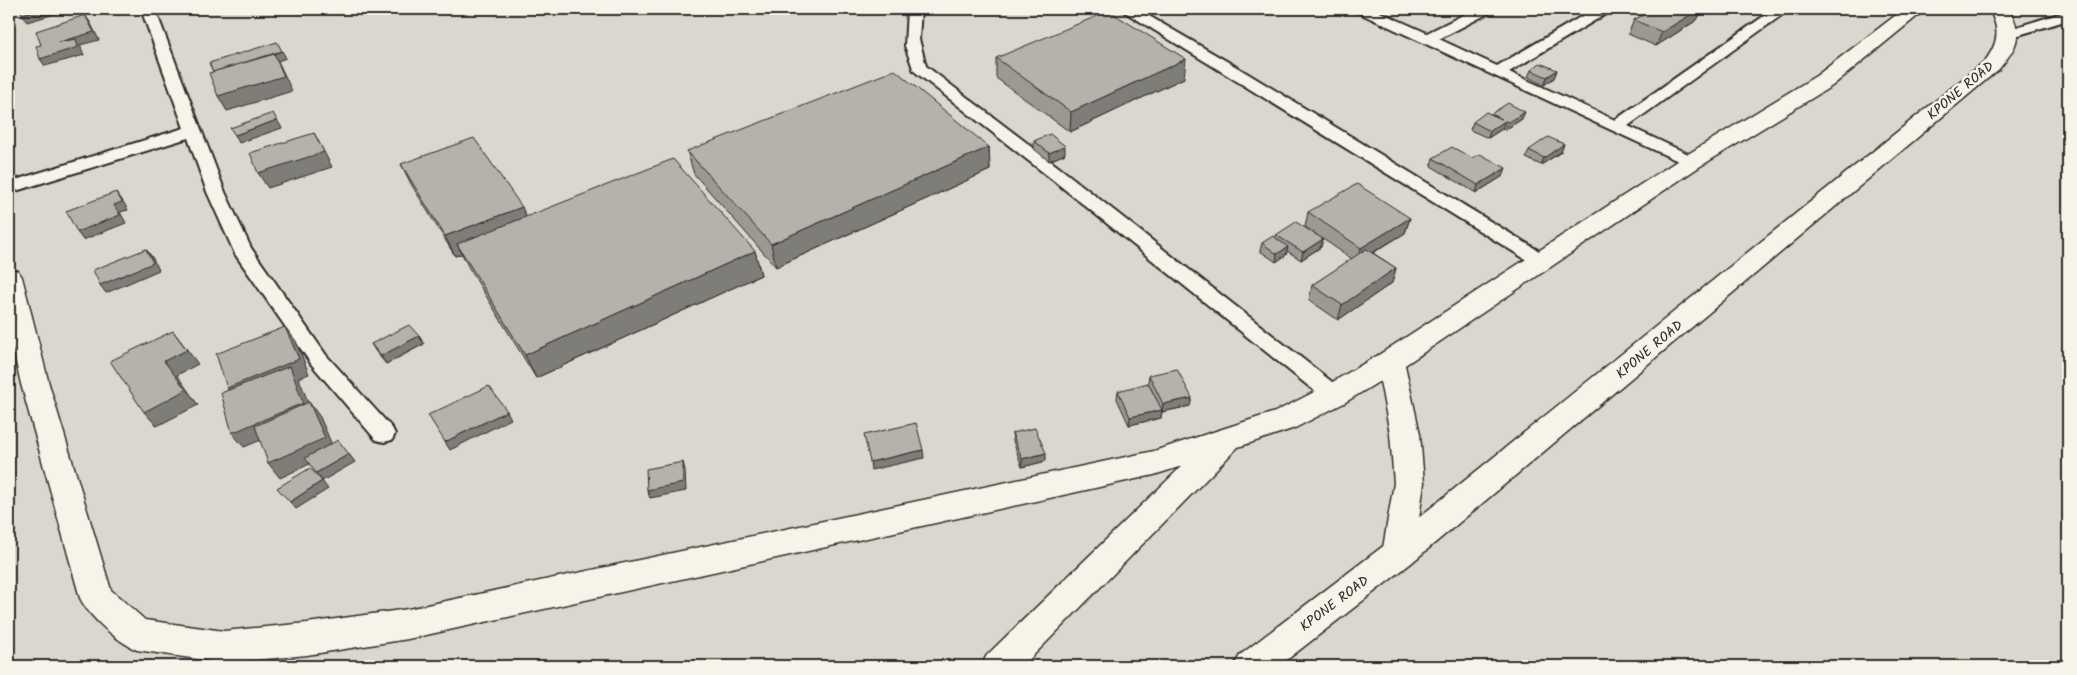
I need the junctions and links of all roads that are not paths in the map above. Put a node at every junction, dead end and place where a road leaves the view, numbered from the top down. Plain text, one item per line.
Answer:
1 (148, 9) edge
2 (914, 9) edge
3 (1127, 9) edge
4 (1362, 9) edge
5 (1486, 9) edge
6 (1604, 9) edge
7 (1783, 9) edge
8 (1916, 9) edge
9 (1999, 9) edge
10 (2068, 15) edge
11 (2009, 34) junction
12 (1428, 39) junction
13 (1498, 72) junction
14 (1616, 127) junction
15 (193, 131) junction
16 (1690, 162) junction
17 (9, 188) edge
18 (1542, 261) junction
19 (9, 277) edge
20 (1390, 361) junction
21 (1334, 395) junction
22 (384, 434) dead end
23 (1229, 440) junction
24 (1398, 554) junction
25 (999, 666) edge
26 (1252, 666) edge

1 - 15 lane
2 - 21 lane
3 - 18 lane
4 - 12 lane
5 - 12 lane
6 - 13 lane
7 - 14 lane
8 - 16 street
9 - 11 street
10 - 11 lane
11 - 24 street, KPONE ROAD
12 - 13 lane
13 - 14 lane
14 - 16 lane
15 - 17 lane
15 - 22 lane
16 - 18 street
18 - 20 street
19 - 23 street
20 - 21 street
20 - 24 street
21 - 23 street
23 - 25 street
24 - 26 street, KPONE ROAD

